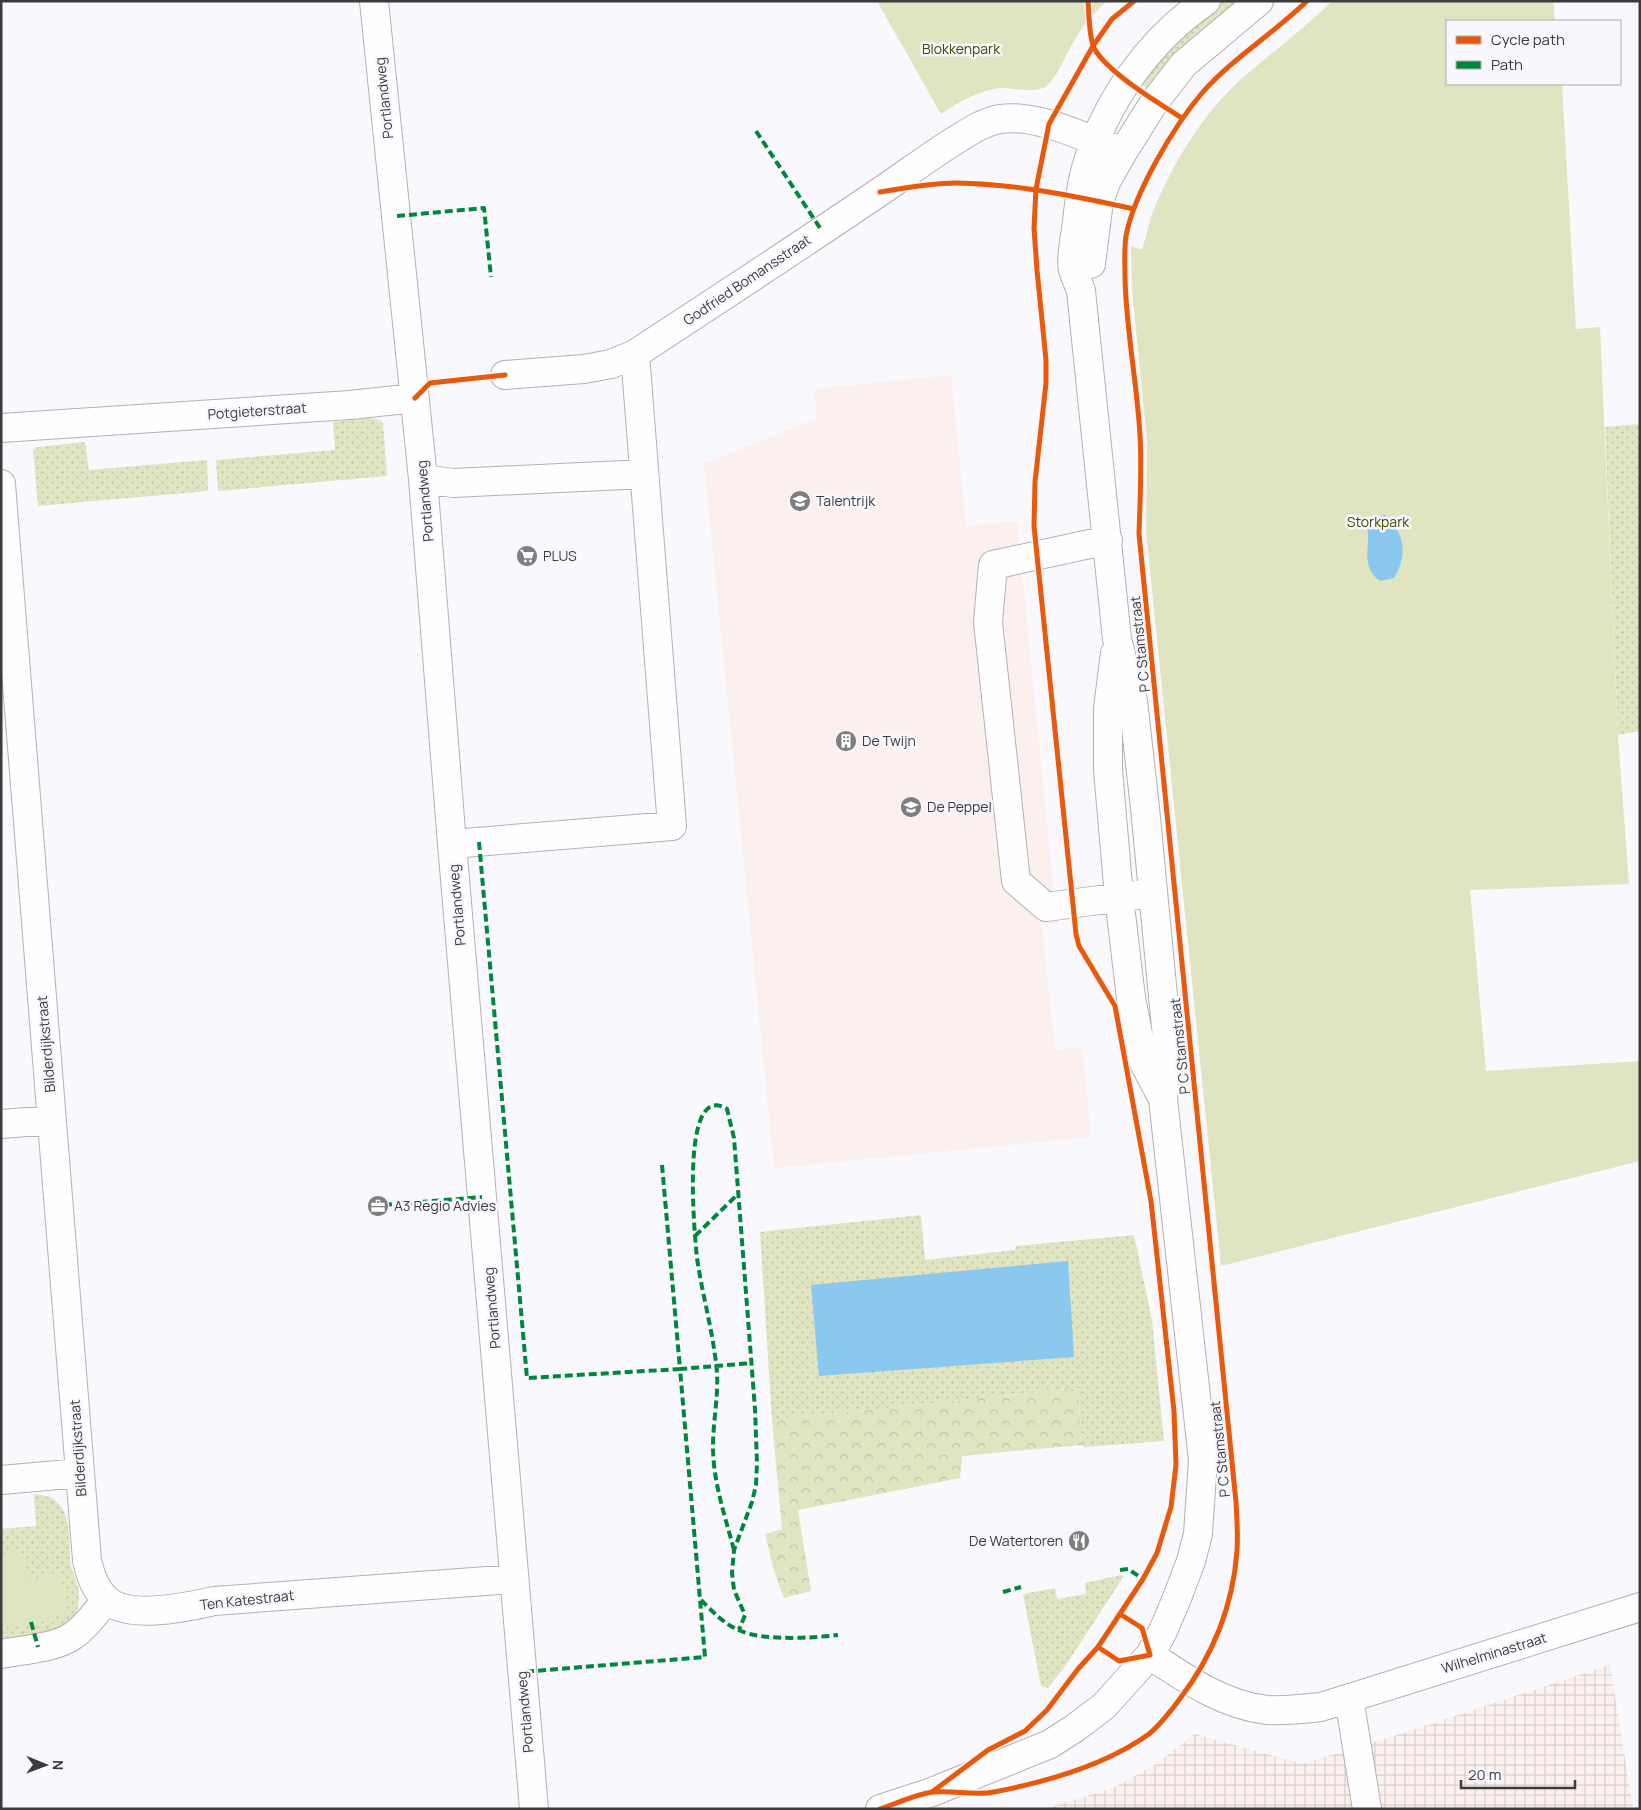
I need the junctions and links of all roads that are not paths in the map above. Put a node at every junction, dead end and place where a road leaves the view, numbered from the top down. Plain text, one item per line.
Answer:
1 (374, 1) edge
2 (1206, 1) edge
3 (1259, 1) edge
4 (1095, 142) junction
5 (1122, 152) junction
6 (1081, 291) junction
7 (635, 354) junction
8 (506, 375) dead end
9 (415, 398) junction
10 (1, 428) edge
11 (644, 474) junction
12 (424, 479) junction
13 (1, 484) edge
14 (1108, 540) junction
15 (1117, 639) junction
16 (13, 779) edge
17 (452, 844) junction
18 (1153, 893) junction
19 (1119, 897) junction
20 (1163, 1099) junction
21 (52, 1120) junction
22 (1, 1124) edge
23 (80, 1473) junction
24 (1, 1480) edge
25 (514, 1579) junction
26 (106, 1600) junction
27 (1640, 1607) edge
28 (1, 1654) edge
29 (1150, 1655) junction
30 (1349, 1698) junction
31 (534, 1809) edge
32 (880, 1809) edge
33 (1367, 1809) edge

1 - 9 street, Portlandweg
2 - 4 street
3 - 5 street
4 - 5 street
4 - 6 street, P C Stamstraat
4 - 7 street, Godfried Bomansstraat
5 - 6 street, P C Stamstraat
6 - 14 street, P C Stamstraat
7 - 8 street, Godfried Bomansstraat
7 - 11 street
9 - 10 street, Potgieterstraat
9 - 12 street, Portlandweg
11 - 12 street
11 - 17 street
12 - 17 street, Portlandweg
13 - 16 street, Bilderdijkstraat
14 - 15 street, P C Stamstraat
14 - 19 street
15 - 18 street, P C Stamstraat
15 - 19 street, P C Stamstraat
16 - 21 street, Bilderdijkstraat
17 - 25 street, Portlandweg
18 - 19 street
18 - 20 street, P C Stamstraat
19 - 20 street, P C Stamstraat
20 - 29 street, P C Stamstraat
21 - 22 street
21 - 23 street, Bilderdijkstraat
23 - 24 street
23 - 26 street, Bilderdijkstraat
25 - 26 street, Ten Katestraat
25 - 31 street, Portlandweg
26 - 28 street
27 - 30 street, Wilhelminastraat
29 - 30 street, Wilhelminastraat
29 - 32 street, P C Stamstraat
30 - 33 street

